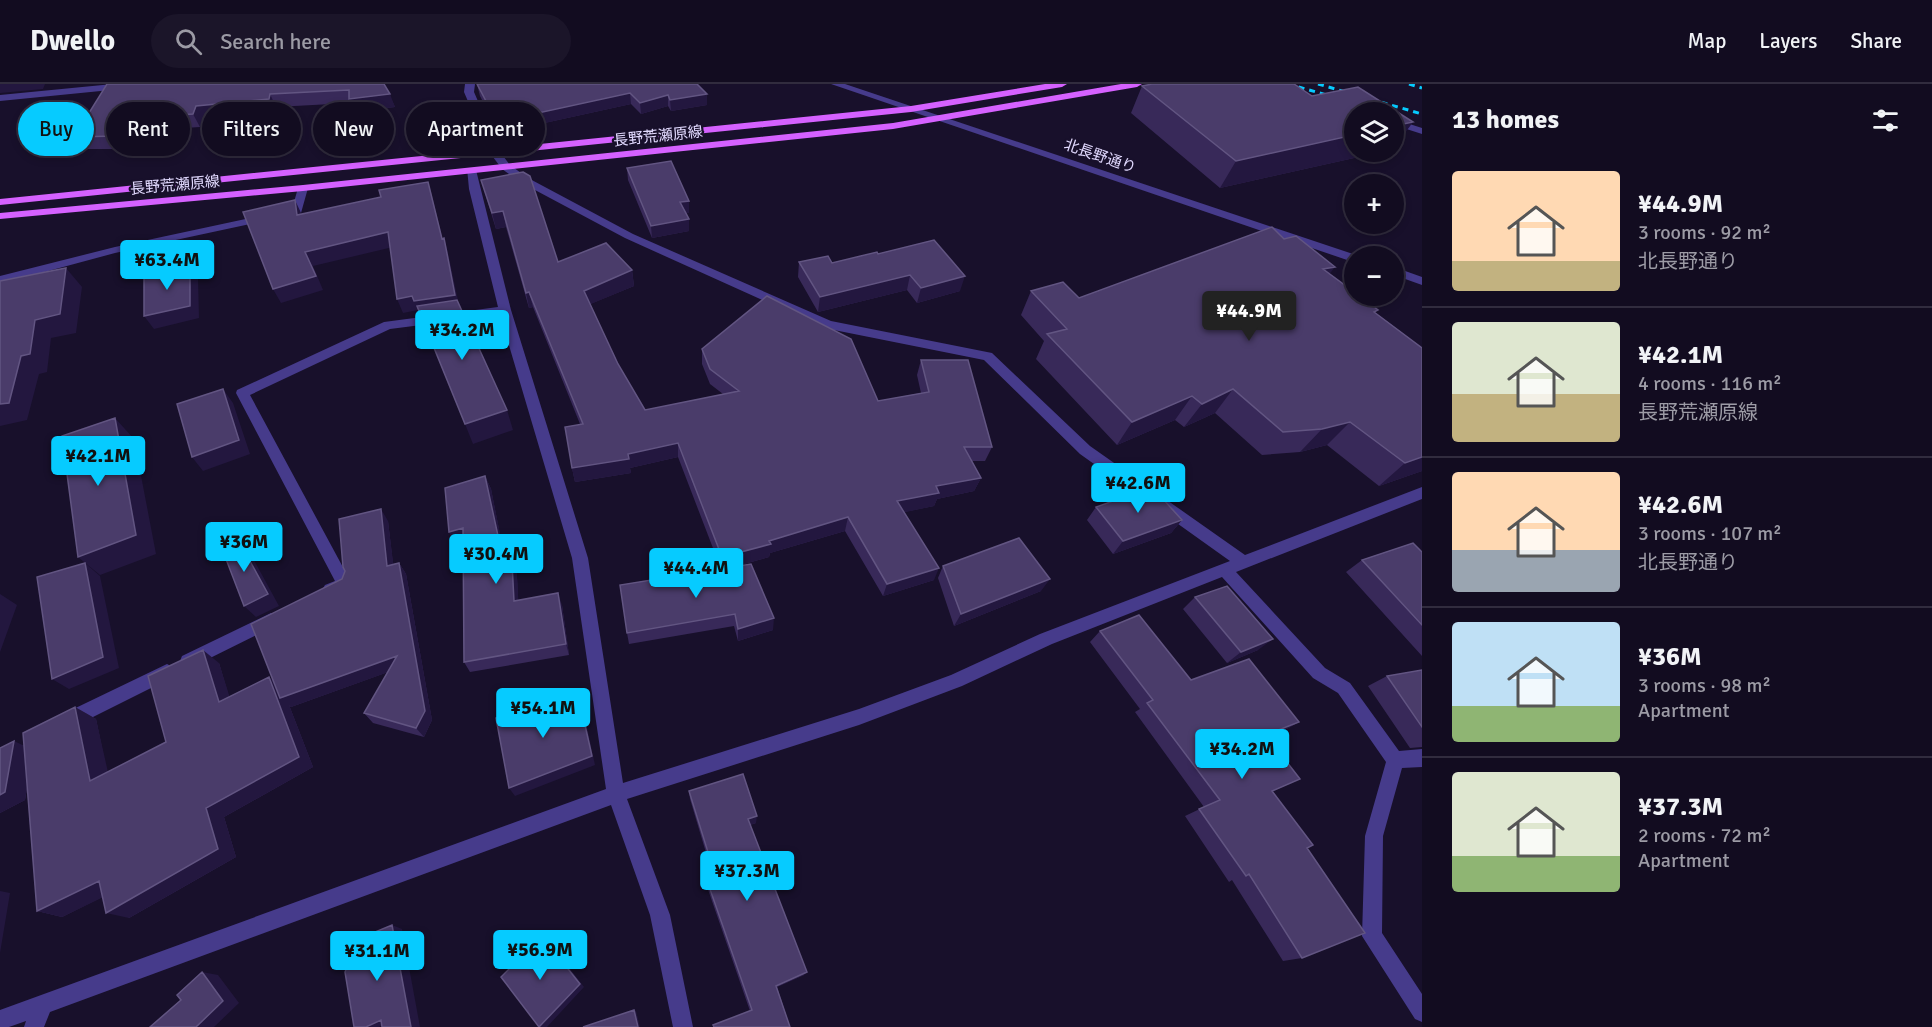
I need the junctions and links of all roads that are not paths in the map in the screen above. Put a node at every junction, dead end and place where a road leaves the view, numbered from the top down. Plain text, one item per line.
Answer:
1 (136, 84) edge
2 (141, 84) edge
3 (470, 84) edge
4 (836, 84) edge
5 (1062, 84) edge
6 (1137, 84) edge
7 (0, 98) edge
8 (473, 102) edge
9 (910, 109) junction
10 (942, 119) junction
11 (1404, 125) edge
12 (1422, 131) edge
13 (545, 148) edge
14 (465, 156) edge
15 (497, 156) edge
16 (506, 167) junction
17 (471, 170) junction
18 (303, 188) junction
19 (0, 202) edge
20 (0, 216) edge
21 (1344, 255) edge
22 (1404, 275) edge
23 (0, 280) edge
24 (1422, 281) edge
25 (505, 310) junction
26 (1422, 493) edge
27 (1244, 562) junction
28 (1224, 569) junction
29 (312, 600) edge
30 (279, 616) edge
31 (54, 728) edge
32 (1422, 758) edge
33 (1395, 760) junction
34 (616, 794) junction
35 (43, 1003) junction
36 (1422, 1012) edge
37 (0, 1020) edge
38 (34, 1027) edge
39 (683, 1027) edge

1 - 2 street
1 - 7 street
3 - 8 street
4 - 9 street, 北長野通り
5 - 9 main road, 長野荒瀬原線
6 - 10 main road, 長野荒瀬原線
9 - 10 street, 北長野通り
9 - 13 main road, 長野荒瀬原線
10 - 16 main road, 長野荒瀬原線
10 - 21 street, 北長野通り
11 - 12 street
14 - 19 main road, 長野荒瀬原線
15 - 16 street
16 - 17 main road, 長野荒瀬原線
16 - 27 street
17 - 18 main road, 長野荒瀬原線
17 - 25 street
18 - 20 main road, 長野荒瀬原線
18 - 23 street
22 - 24 street
25 - 29 street
25 - 34 street
26 - 27 street
27 - 28 street
28 - 33 street
28 - 34 street
30 - 31 street
32 - 33 street
33 - 36 street
34 - 35 street
34 - 39 street
35 - 37 street
35 - 38 street

